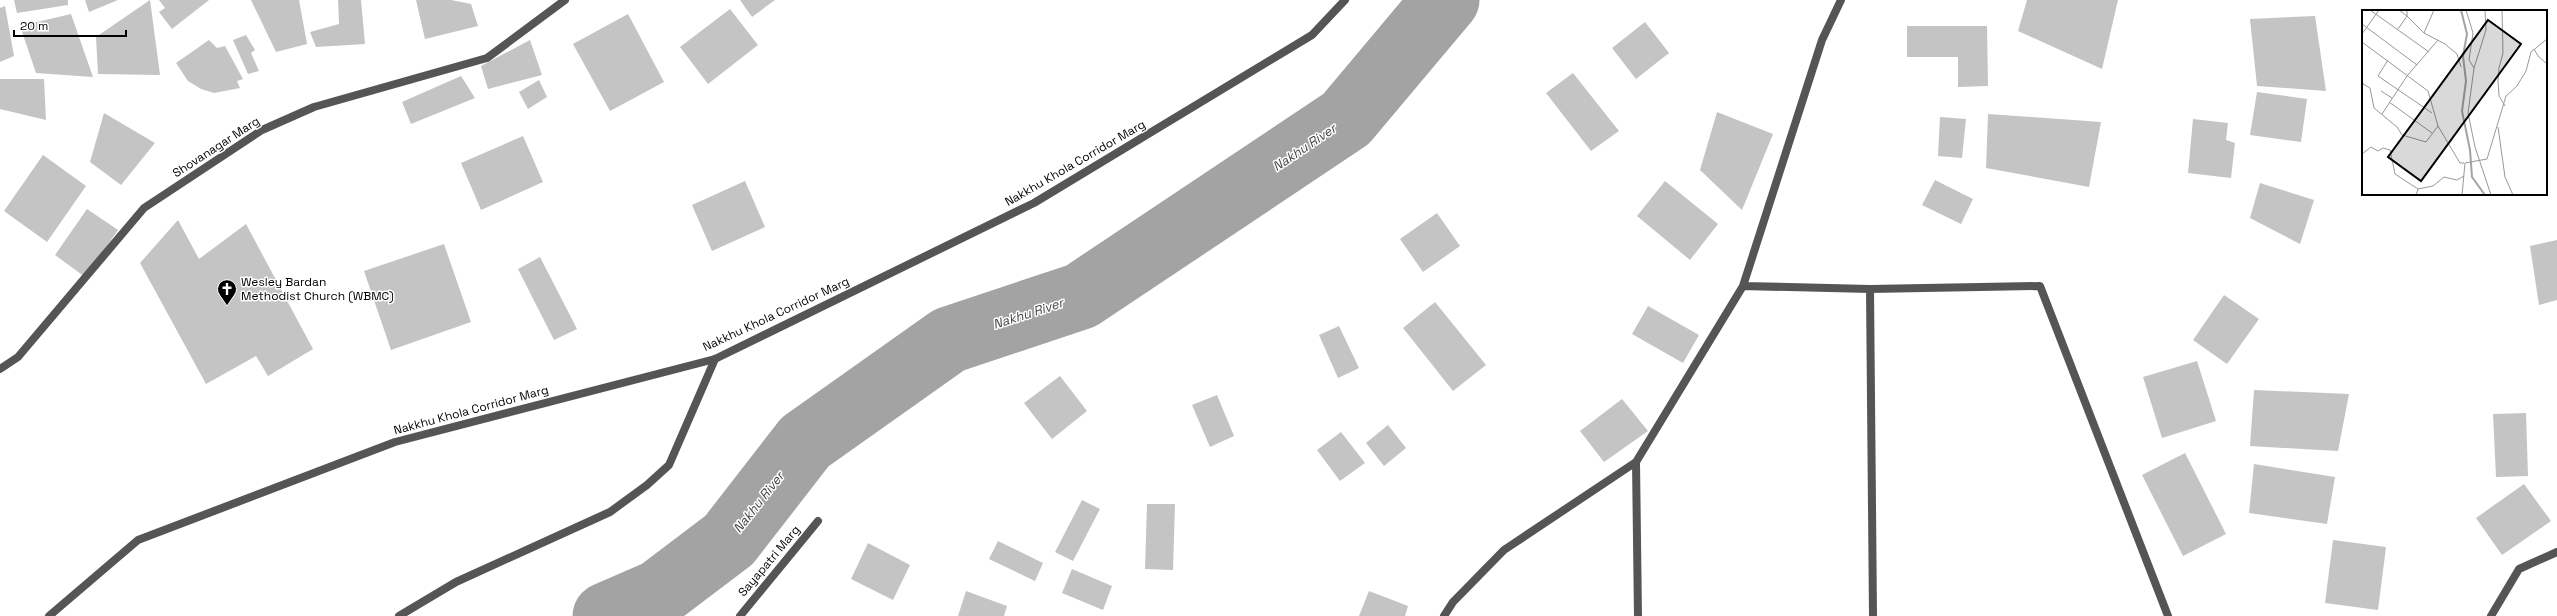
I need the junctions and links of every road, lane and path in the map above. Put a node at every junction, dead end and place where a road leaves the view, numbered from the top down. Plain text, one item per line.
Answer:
1 (566, 0) edge
2 (1345, 0) edge
3 (1841, 0) edge
4 (1743, 286) junction
5 (1870, 289) junction
6 (714, 359) junction
7 (0, 369) edge
8 (1636, 462) junction
9 (818, 521) dead end
10 (2557, 552) edge
11 (49, 616) edge
12 (399, 616) edge
13 (740, 616) edge
14 (1444, 616) edge
15 (1638, 616) edge
16 (1872, 616) edge
17 (2168, 616) edge
18 (2491, 616) edge

1 - 7 street, Shovanagar Marg
2 - 6 street, Nakkhu Khola Corridor Marg
3 - 4 street
4 - 5 street
4 - 8 street
5 - 16 street
5 - 17 street
6 - 11 street, Nakkhu Khola Corridor Marg
6 - 12 street
8 - 14 street
8 - 15 street
9 - 13 street, Sayapatri Marg
10 - 18 street

